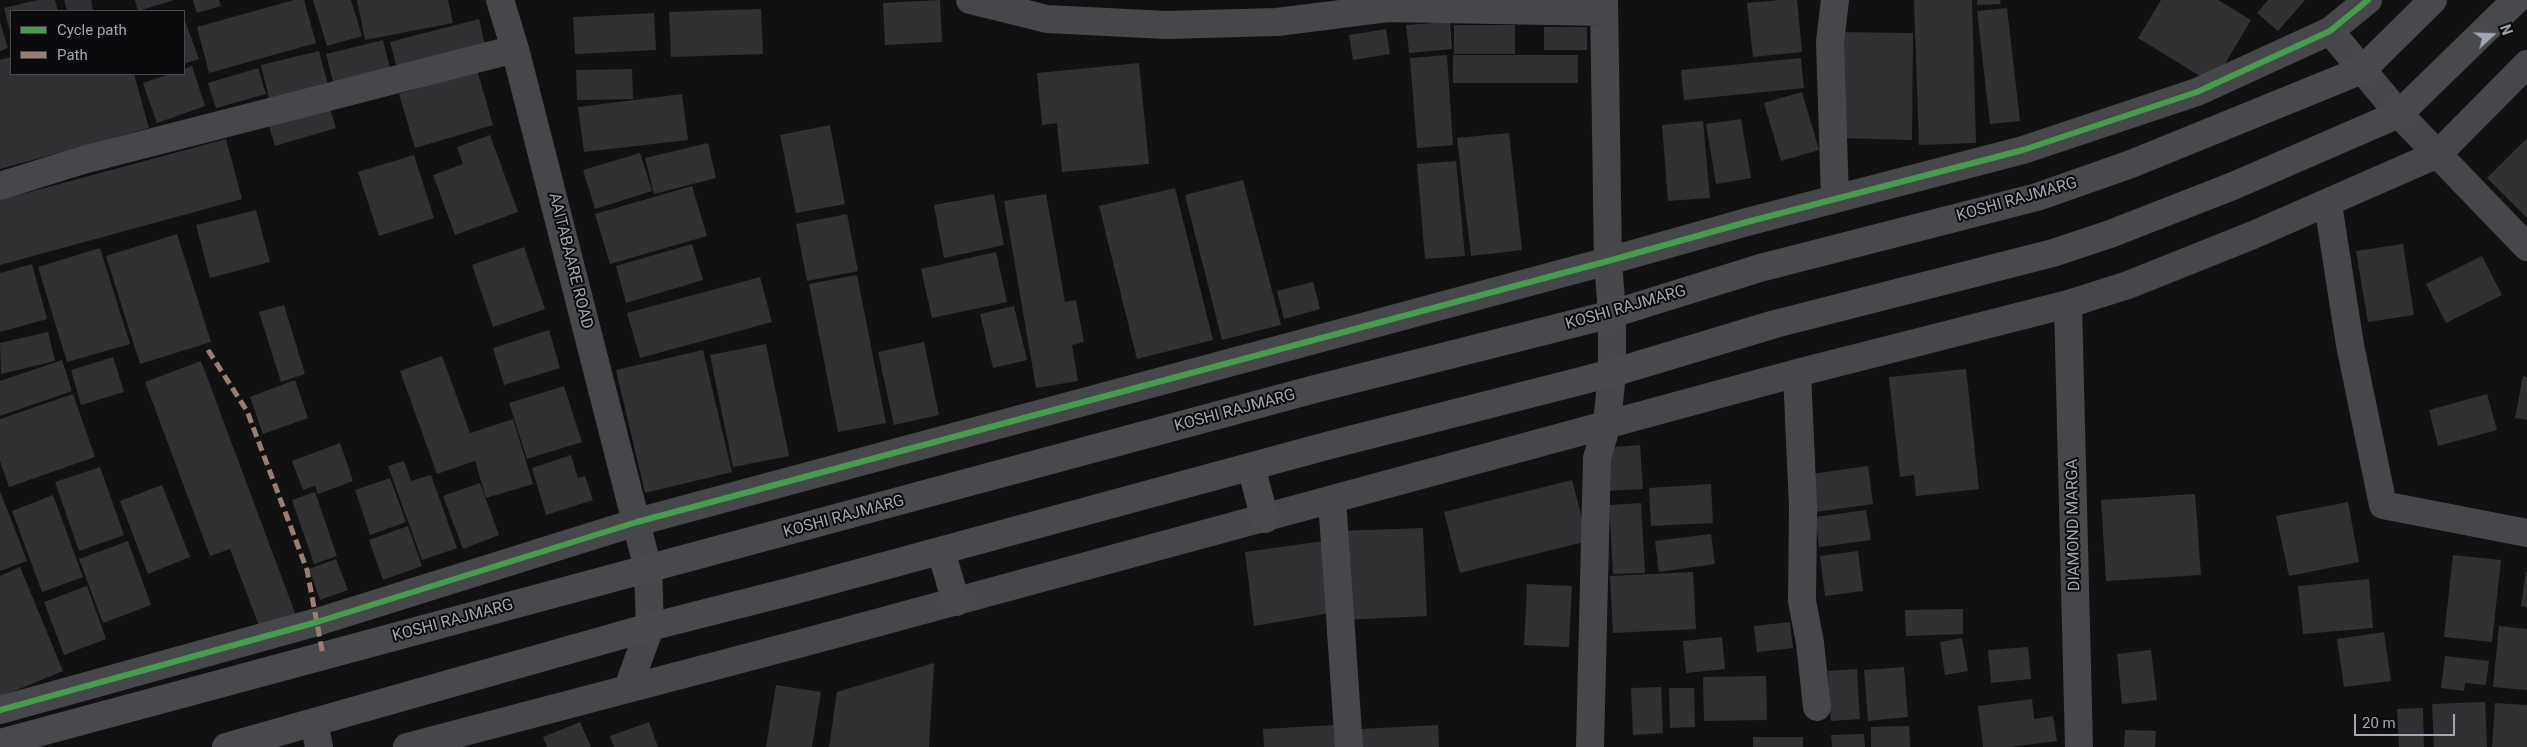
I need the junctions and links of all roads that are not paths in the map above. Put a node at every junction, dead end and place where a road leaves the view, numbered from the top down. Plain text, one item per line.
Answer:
1 (500, 0) edge
2 (970, 0) edge
3 (1835, 0) edge
4 (2368, 0) edge
5 (2433, 0) edge
6 (2516, 0) edge
7 (1603, 6) edge
8 (2330, 31) junction
9 (515, 49) junction
10 (2527, 64) edge
11 (2362, 70) junction
12 (2399, 114) junction
13 (2438, 154) junction
14 (0, 186) edge
15 (1835, 199) junction
16 (2328, 204) junction
17 (2527, 247) edge
18 (1608, 261) junction
19 (2068, 304) junction
20 (1612, 314) junction
21 (1612, 373) junction
22 (1797, 373) junction
23 (1607, 424) junction
24 (1251, 467) junction
25 (1332, 500) junction
26 (1265, 519) junction
27 (637, 522) junction
28 (2527, 534) edge
29 (941, 551) junction
30 (648, 569) junction
31 (956, 602) junction
32 (650, 627) junction
33 (628, 688) junction
34 (1817, 707) dead end
35 (0, 710) edge
36 (316, 734) edge
37 (0, 743) edge
38 (233, 746) edge
39 (406, 747) edge
40 (1350, 747) edge
41 (1590, 747) edge
42 (2079, 747) edge

1 - 9 street, AAITABAARE ROAD
2 - 7 street
3 - 15 street
4 - 8 street
5 - 11 main road, KOSHI RAJMARG
6 - 12 main road
7 - 18 street
8 - 11 street
8 - 15 street
9 - 14 street
9 - 27 street, AAITABAARE ROAD
10 - 13 street
11 - 12 street
11 - 20 main road, KOSHI RAJMARG
12 - 13 street
12 - 21 main road
13 - 16 street
13 - 17 street
15 - 18 street
16 - 19 street
16 - 28 street
18 - 20 street
18 - 27 street
19 - 22 street
19 - 42 street, DIAMOND MARGA
20 - 21 street
20 - 30 main road, KOSHI RAJMARG
21 - 23 street
21 - 24 main road
22 - 23 street
22 - 34 street
23 - 25 street
23 - 41 street
24 - 26 main road
24 - 29 main road
25 - 26 street
25 - 40 street
26 - 31 street
27 - 30 street, AAITABAARE ROAD
27 - 35 street
29 - 31 main road
29 - 32 main road
30 - 32 street, AAITABAARE ROAD
30 - 37 main road, KOSHI RAJMARG
31 - 33 street
32 - 33 street
32 - 36 main road
33 - 39 street
36 - 38 main road

